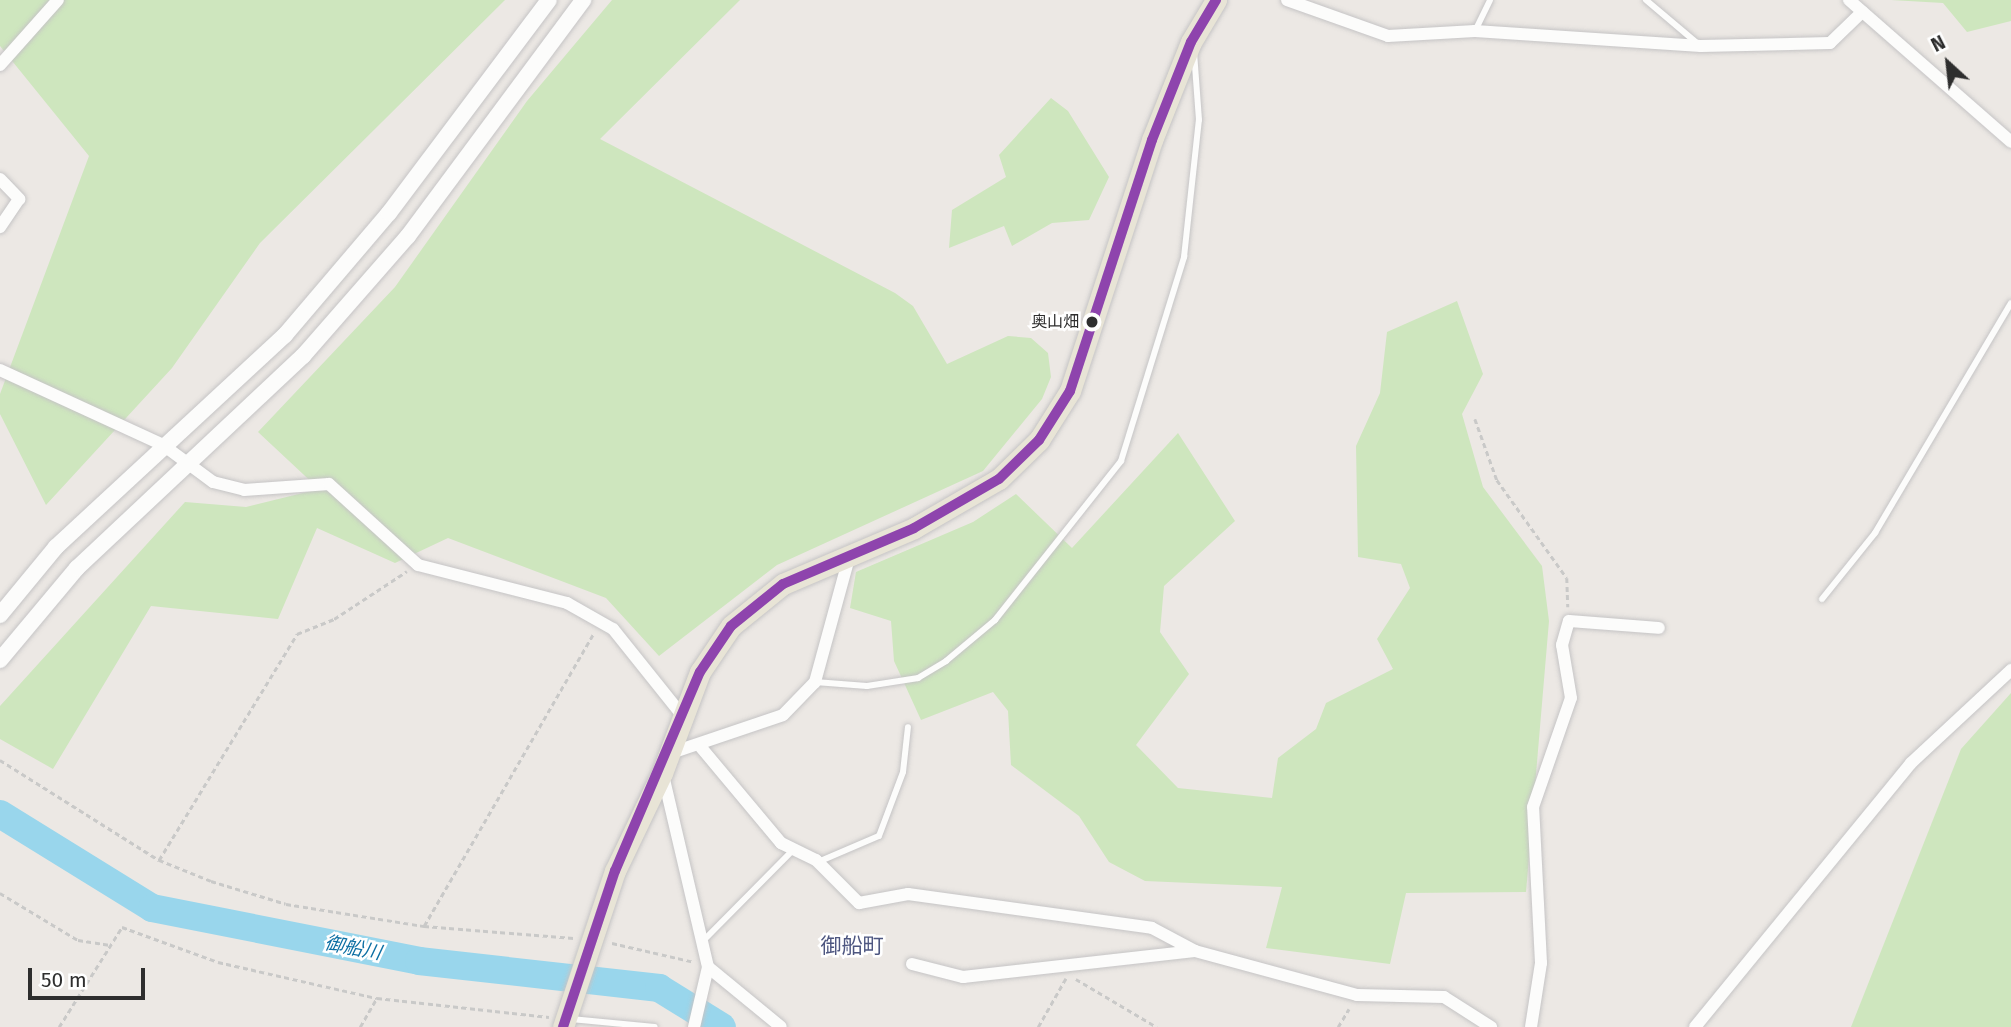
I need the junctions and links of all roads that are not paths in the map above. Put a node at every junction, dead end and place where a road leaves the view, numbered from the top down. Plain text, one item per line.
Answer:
1 (58, 0) edge
2 (549, 0) edge
3 (583, 0) edge
4 (1216, 0) edge
5 (1287, 0) edge
6 (1490, 0) edge
7 (1646, 0) edge
8 (1849, 0) edge
9 (1862, 12) junction
10 (1475, 32) junction
11 (1191, 42) junction
12 (1701, 46) junction
13 (0, 65) edge
14 (2011, 142) edge
15 (0, 179) edge
16 (0, 227) edge
17 (2011, 303) edge
18 (0, 370) edge
19 (163, 445) junction
20 (190, 466) junction
21 (850, 554) junction
22 (1822, 599) dead end
23 (0, 615) edge
24 (1659, 628) dead end
25 (0, 660) edge
26 (2011, 670) edge
27 (815, 682) junction
28 (682, 715) junction
29 (908, 727) dead end
30 (699, 746) junction
31 (665, 763) junction
32 (794, 849) junction
33 (818, 862) junction
34 (702, 942) junction
35 (1195, 951) junction
36 (912, 964) dead end
37 (708, 967) junction
38 (564, 1023) edge
39 (655, 1027) edge
40 (694, 1027) edge
41 (781, 1027) edge
42 (1491, 1027) edge
43 (1531, 1027) edge
44 (1695, 1027) edge

1 - 13 street
2 - 19 street
3 - 20 street
4 - 11 main road
5 - 10 street
6 - 10 lane
7 - 12 lane
8 - 9 street
9 - 12 street
9 - 14 street
10 - 12 street
11 - 21 main road
11 - 27 lane
15 - 16 street
17 - 22 lane
18 - 19 street
19 - 20 street
19 - 23 street
20 - 25 street
20 - 28 street
21 - 27 street
21 - 28 main road
24 - 43 street
26 - 44 street
27 - 30 street
28 - 31 main road
29 - 33 lane
30 - 31 street
30 - 32 street
31 - 34 street
31 - 38 main road
32 - 33 street
32 - 34 lane
33 - 35 street
34 - 37 street
35 - 36 street
35 - 42 street
37 - 40 street
37 - 41 street
38 - 39 lane

